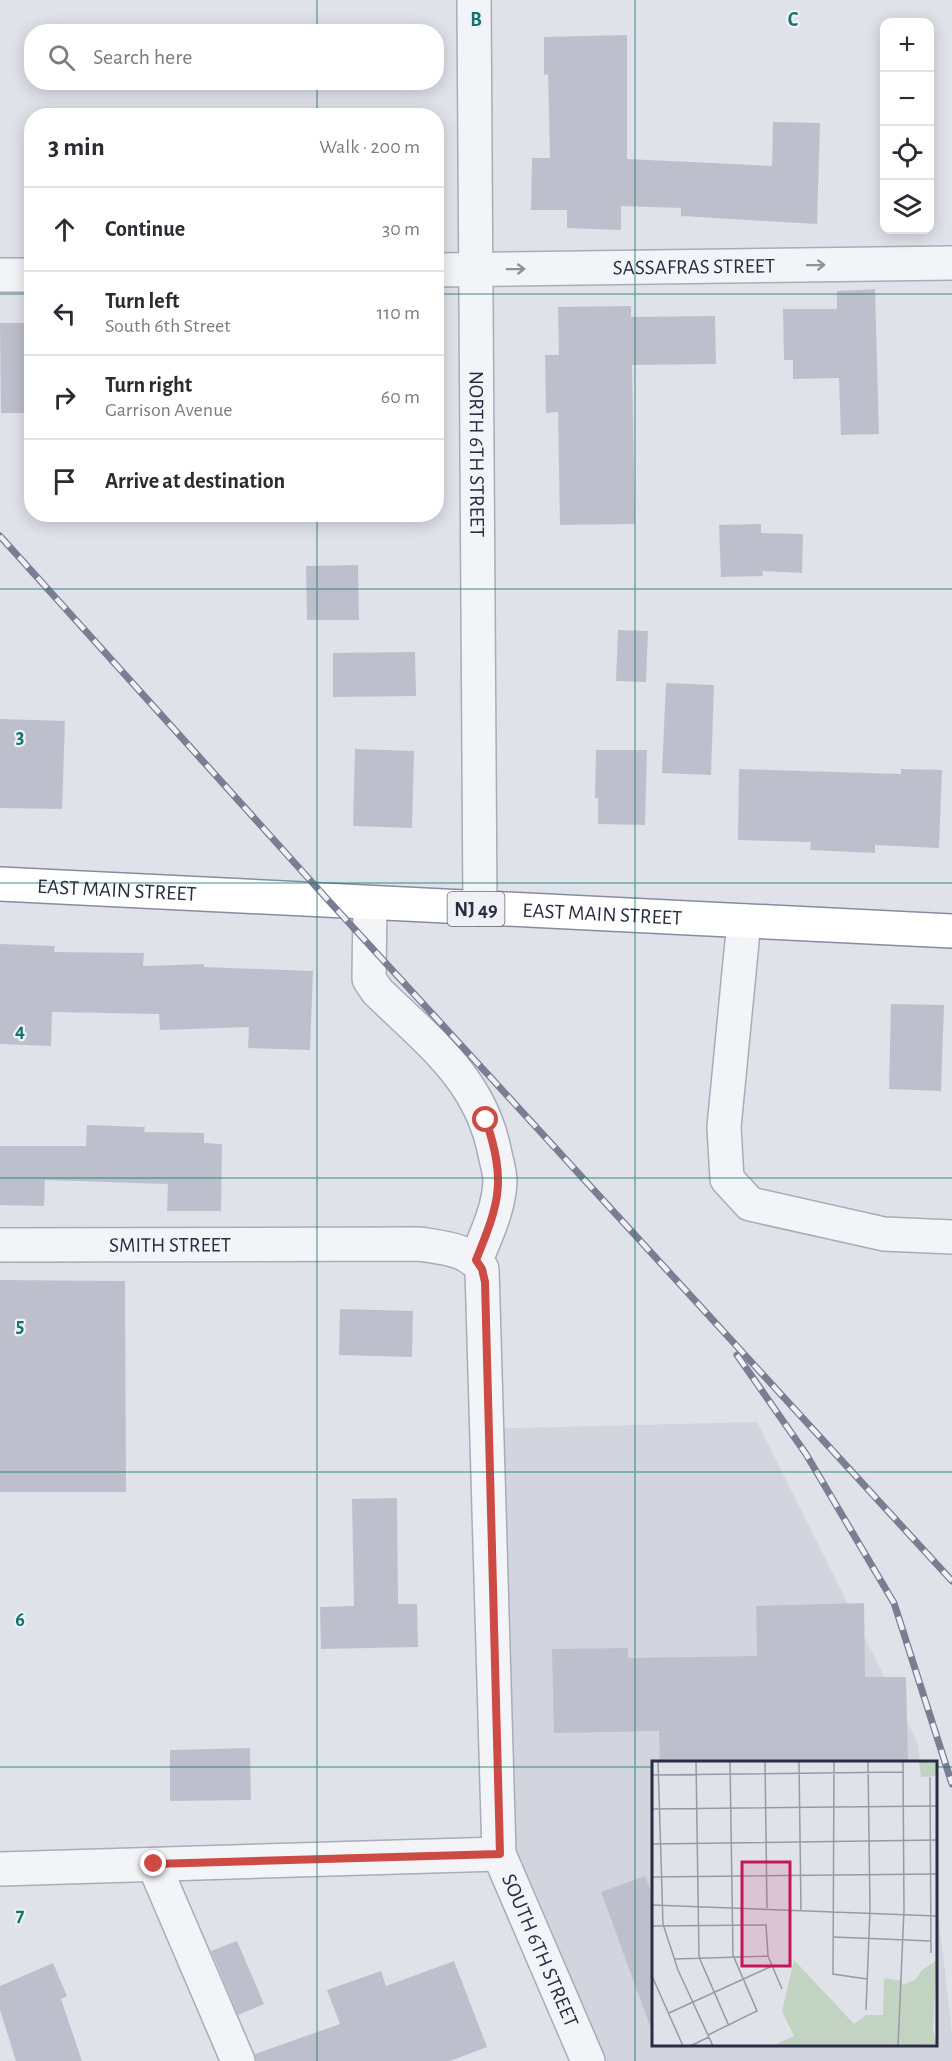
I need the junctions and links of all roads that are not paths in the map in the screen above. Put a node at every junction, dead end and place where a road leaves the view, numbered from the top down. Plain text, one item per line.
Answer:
1 (474, 0) edge
2 (952, 264) edge
3 (476, 269) junction
4 (444, 270) edge
5 (0, 275) edge
6 (24, 275) edge
7 (0, 884) edge
8 (370, 903) junction
9 (480, 909) junction
10 (744, 921) junction
11 (952, 931) edge
12 (952, 1237) edge
13 (0, 1245) edge
14 (476, 1260) junction
15 (500, 1854) junction
16 (154, 1864) junction
17 (0, 1869) edge
18 (238, 2061) edge
19 (588, 2061) edge

1 - 3 street, NORTH 6TH STREET
3 -> 2 street, SASSAFRAS STREET
3 - 4 street, SASSAFRAS STREET
3 - 9 street, NORTH 6TH STREET
5 - 6 street
7 - 8 highway, EAST MAIN STREET / NJ 49
8 - 9 highway, EAST MAIN STREET / NJ 49
8 - 14 street
9 - 10 highway, EAST MAIN STREET / NJ 49
10 - 11 highway, EAST MAIN STREET / NJ 49
10 - 12 street
13 - 14 street, SMITH STREET
14 - 15 street, SOUTH 6TH STREET
15 - 16 street
15 - 19 street, SOUTH 6TH STREET
16 - 17 street
16 - 18 street

